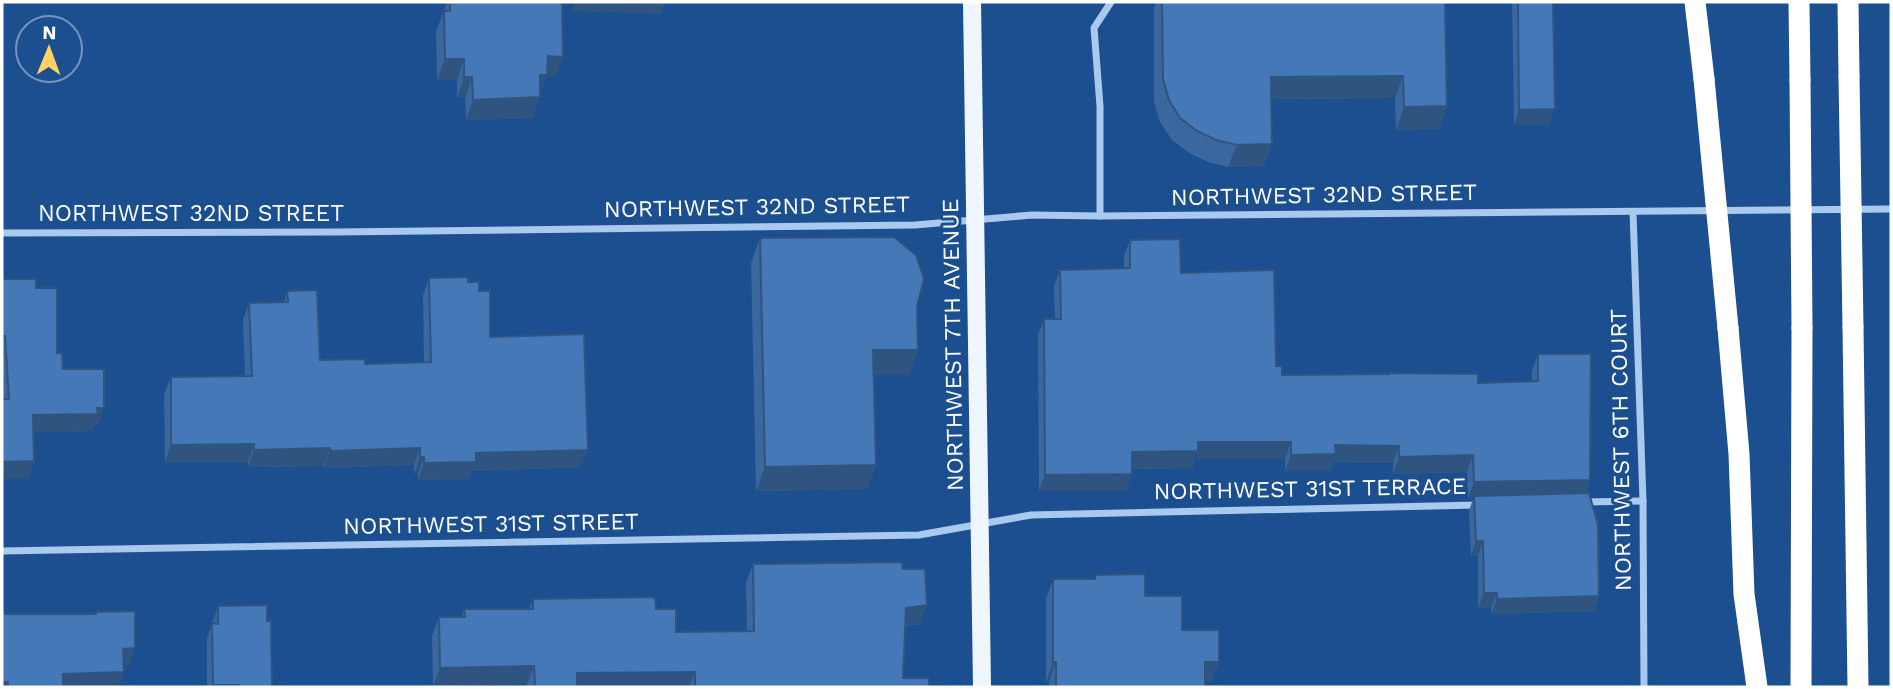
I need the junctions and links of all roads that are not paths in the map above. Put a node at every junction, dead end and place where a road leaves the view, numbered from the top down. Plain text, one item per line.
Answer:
1 (972, 2) edge
2 (1111, 2) edge
3 (1695, 2) edge
4 (1799, 2) edge
5 (1848, 2) edge
6 (1891, 209) edge
7 (1633, 212) junction
8 (1100, 216) junction
9 (975, 219) junction
10 (2, 233) edge
11 (1643, 500) junction
12 (1573, 502) edge
13 (1490, 504) edge
14 (979, 524) junction
15 (2, 551) edge
16 (982, 687) edge
17 (1644, 687) edge
18 (1757, 687) edge
19 (1801, 687) edge
20 (1858, 687) edge

1 - 9 main road, NORTHWEST 7TH AVENUE
2 - 8 street
3 - 18 highway, bridge
4 - 19 highway, bridge
5 - 20 highway, bridge
6 - 7 street, NORTHWEST 32ND STREET
7 - 8 street, NORTHWEST 32ND STREET
7 - 11 street, NORTHWEST 6TH COURT
8 - 9 street, NORTHWEST 32ND STREET
9 - 10 street, NORTHWEST 32ND STREET
9 - 14 main road, NORTHWEST 7TH AVENUE
11 - 12 street
11 - 17 street, NORTHWEST 6TH COURT
13 - 14 street, NORTHWEST 31ST TERRACE
14 - 15 street, NORTHWEST 31ST STREET
14 - 16 main road, NORTHWEST 7TH AVENUE

